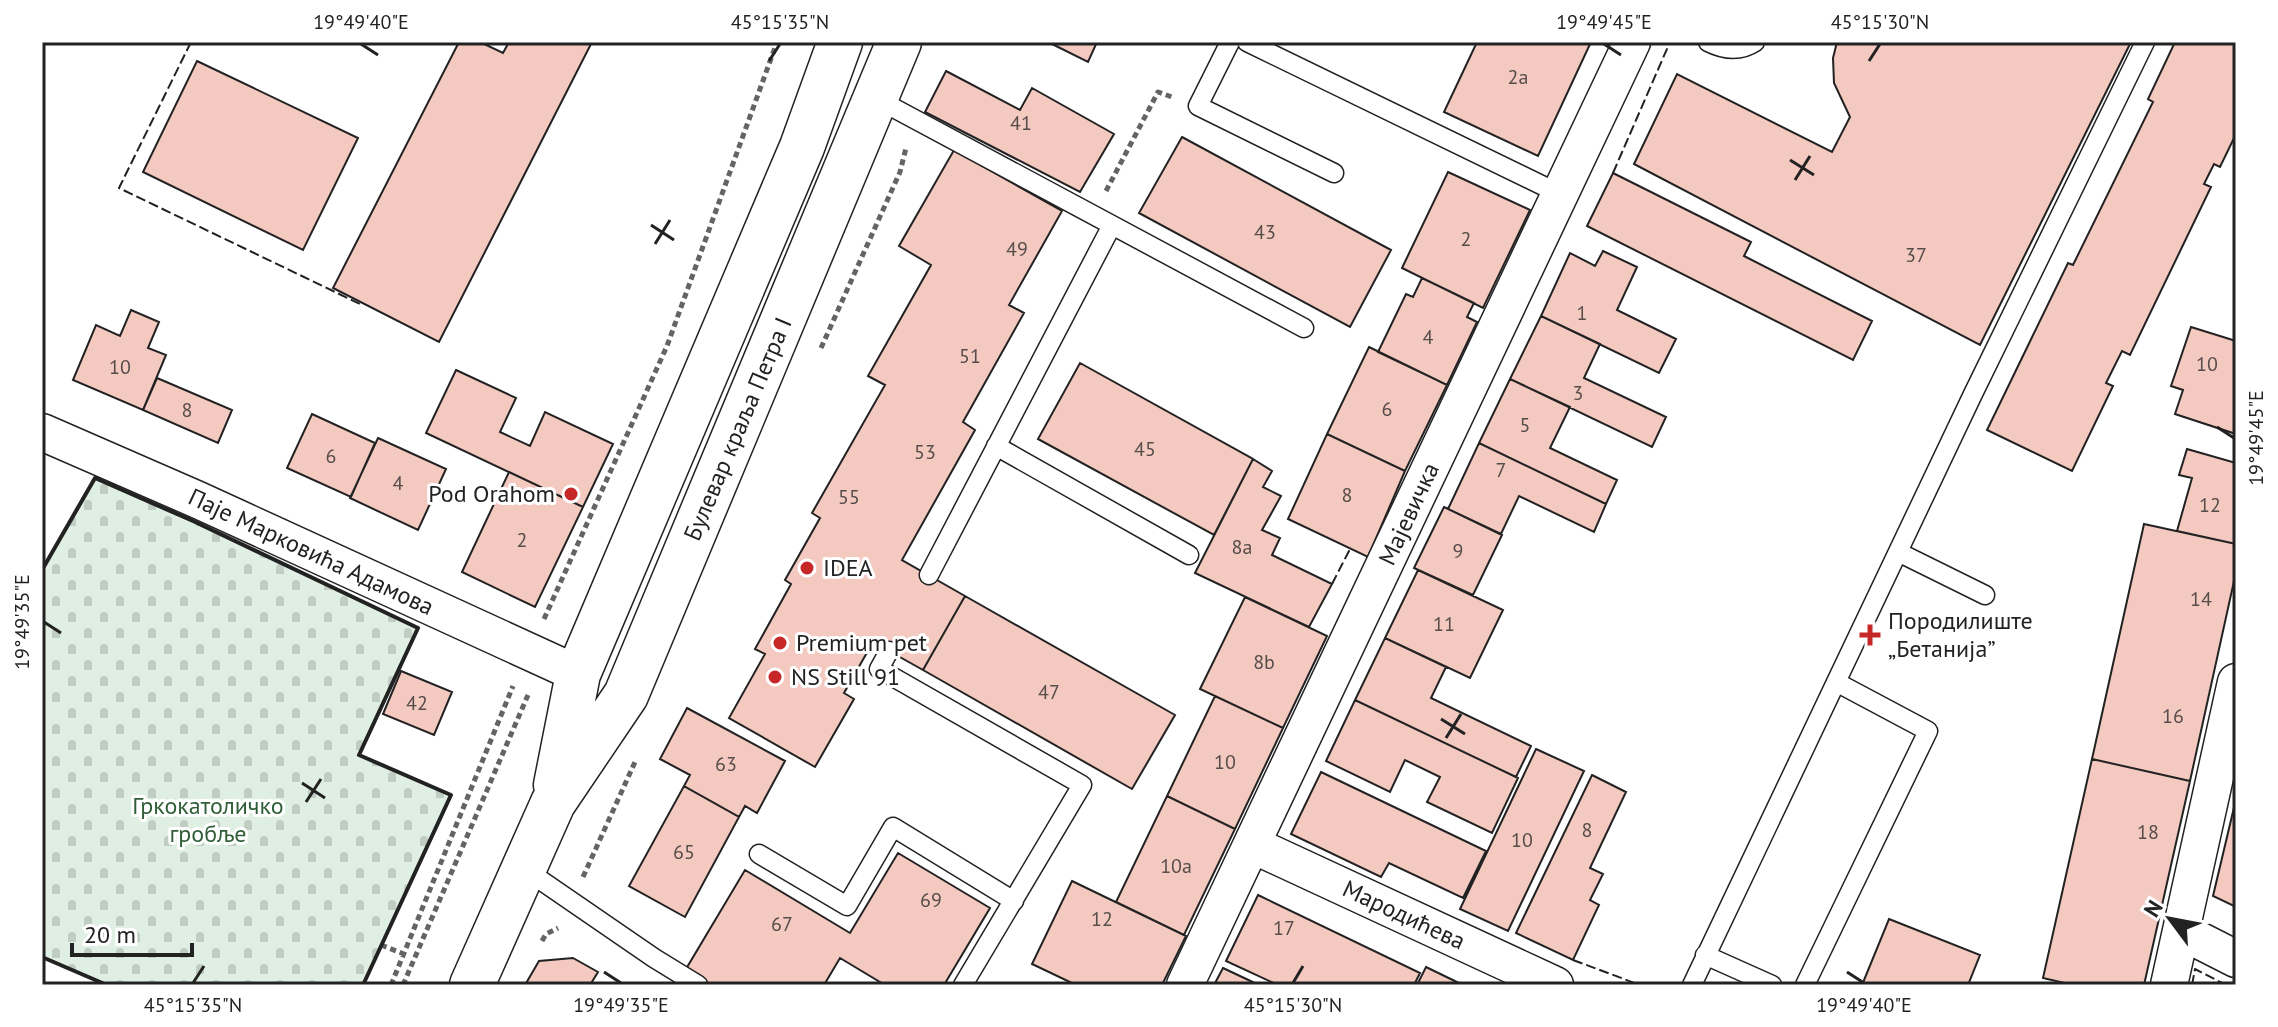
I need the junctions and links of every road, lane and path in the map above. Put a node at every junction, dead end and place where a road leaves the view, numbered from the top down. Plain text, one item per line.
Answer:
1 (777, 42) edge
2 (840, 42) edge
3 (899, 42) edge
4 (1230, 42) edge
5 (1247, 42) edge
6 (1632, 42) edge
7 (1708, 42) edge
8 (1755, 42) edge
9 (2145, 42) edge
10 (877, 99) junction
11 (1198, 106) junction
12 (1334, 173) dead end
13 (1560, 194) junction
14 (1093, 217) junction
15 (1111, 227) junction
16 (1304, 328) dead end
17 (42, 432) edge
18 (996, 446) junction
19 (1898, 552) junction
20 (1189, 555) dead end
21 (929, 575) dead end
22 (1985, 595) dead end
23 (889, 651) dead end
24 (529, 652) junction
25 (578, 674) junction
26 (1836, 682) junction
27 (2236, 682) edge
28 (553, 803) junction
29 (1253, 845) junction
30 (759, 854) dead end
31 (523, 868) junction
32 (1014, 901) junction
33 (2181, 931) junction
34 (381, 945) dead end
35 (404, 954) junction
36 (1705, 955) junction
37 (2236, 959) edge
38 (391, 985) edge
39 (472, 985) edge
40 (698, 985) edge
41 (963, 985) edge
42 (1185, 985) edge
43 (1555, 985) edge
44 (1692, 985) edge
45 (1772, 985) edge
46 (1805, 985) edge
47 (2169, 985) edge

1 - 24 path
2 - 25 street, Булевар краља Петра I
3 - 10 street, Булевар краља Петра I
4 - 11 lane
5 - 13 lane
6 - 13 street, Мајевичка
7 - 8 lane
9 - 19 lane
10 - 14 lane
10 - 28 street, Булевар краља Петра I
11 - 12 lane
11 - 14 path
13 - 29 street, Мајевичка
14 - 15 lane
15 - 16 lane
15 - 18 lane
17 - 24 street, Паје Марковића Адамова
18 - 20 lane
18 - 21 lane
19 - 22 lane
19 - 26 lane
23 - 32 lane
24 - 25 street, Паје Марковића Адамова
24 - 35 path
25 - 28 street, Булевар краља Петра I
26 - 36 lane
26 - 46 lane
27 - 33 street
28 - 31 street, Булевар краља Петра I
29 - 42 street, Мајевичка
29 - 43 street, Мародићева
30 - 32 lane
31 - 39 street, Булевар краља Петра I
31 - 40 lane
32 - 41 lane
33 - 37 street
33 - 47 street
34 - 35 path
35 - 38 path
36 - 44 lane
36 - 45 lane

